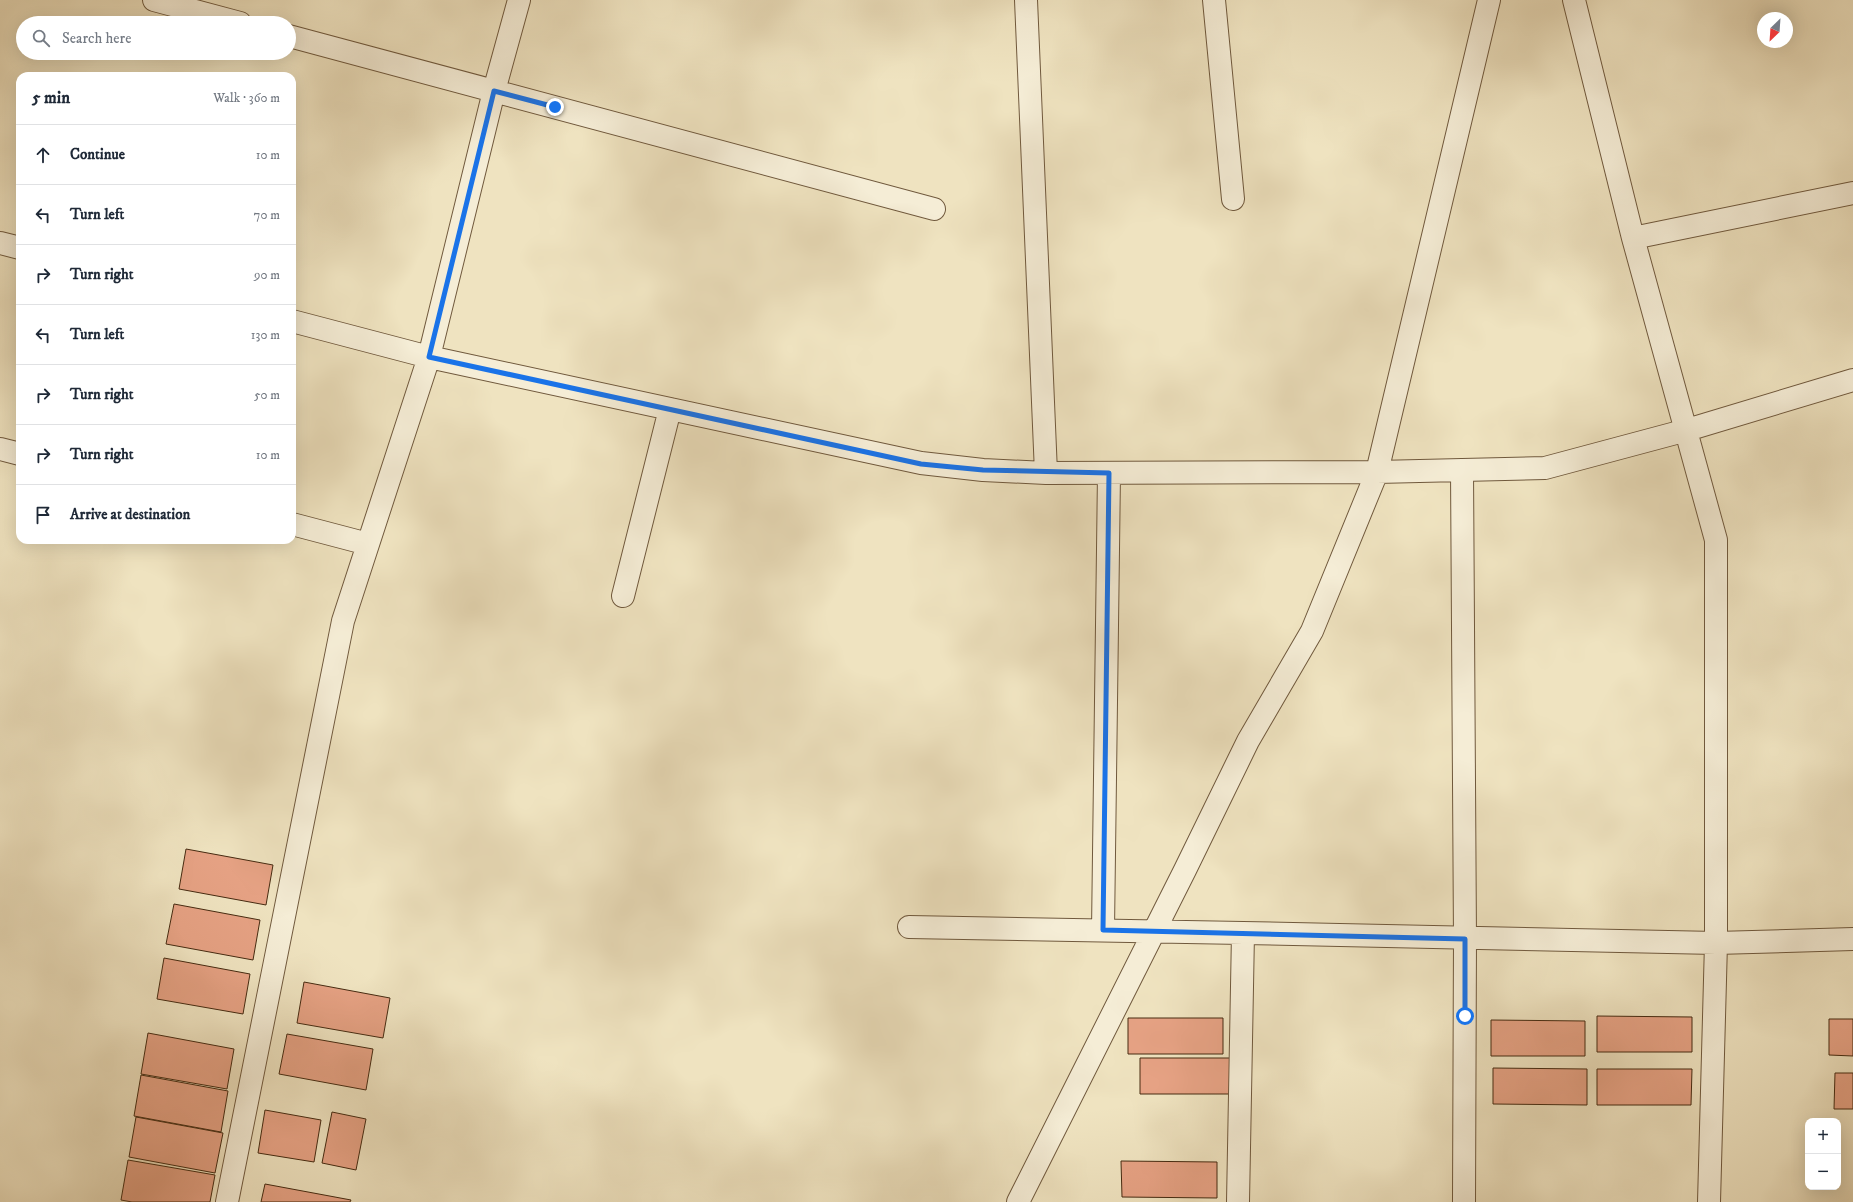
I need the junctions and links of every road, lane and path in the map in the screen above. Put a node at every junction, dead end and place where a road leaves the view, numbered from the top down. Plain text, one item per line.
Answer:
1 (154, 0) edge
2 (519, 0) edge
3 (1026, 0) edge
4 (1214, 0) edge
5 (1489, 0) edge
6 (1574, 0) edge
7 (214, 16) edge
8 (296, 38) edge
9 (494, 91) junction
10 (1853, 193) edge
11 (1233, 199) dead end
12 (934, 209) dead end
13 (1633, 238) junction
14 (0, 243) edge
15 (16, 247) edge
16 (296, 322) edge
17 (429, 357) junction
18 (1853, 380) edge
19 (670, 409) junction
20 (1687, 430) junction
21 (0, 449) edge
22 (16, 453) edge
23 (1462, 470) junction
24 (1377, 472) junction
25 (1046, 473) junction
26 (1109, 473) junction
27 (296, 525) edge
28 (368, 544) junction
29 (623, 596) dead end
30 (909, 927) dead end
31 (1103, 930) junction
32 (1154, 932) junction
33 (1243, 933) junction
34 (1465, 939) junction
35 (1853, 939) edge
36 (1716, 943) junction
37 (226, 1202) edge
38 (1018, 1202) edge
39 (1238, 1202) edge
40 (1464, 1202) edge
41 (1709, 1202) edge

1 - 7 street
2 - 9 street
3 - 25 street
4 - 11 street
5 - 24 street
6 - 13 street
8 - 9 street
9 - 12 street
9 - 17 street
10 - 13 street
13 - 20 street
14 - 15 street
16 - 17 street
17 - 19 street
17 - 28 street
18 - 20 street
19 - 25 street
19 - 29 street
20 - 23 street
20 - 36 street
21 - 22 street
23 - 24 street
23 - 34 street
24 - 26 street
24 - 32 street
25 - 26 street
26 - 31 street
27 - 28 street
28 - 37 street
30 - 31 street
31 - 32 street
32 - 33 street
32 - 38 street
33 - 34 street
33 - 39 street
34 - 36 street
34 - 40 street
35 - 36 street
36 - 41 street

